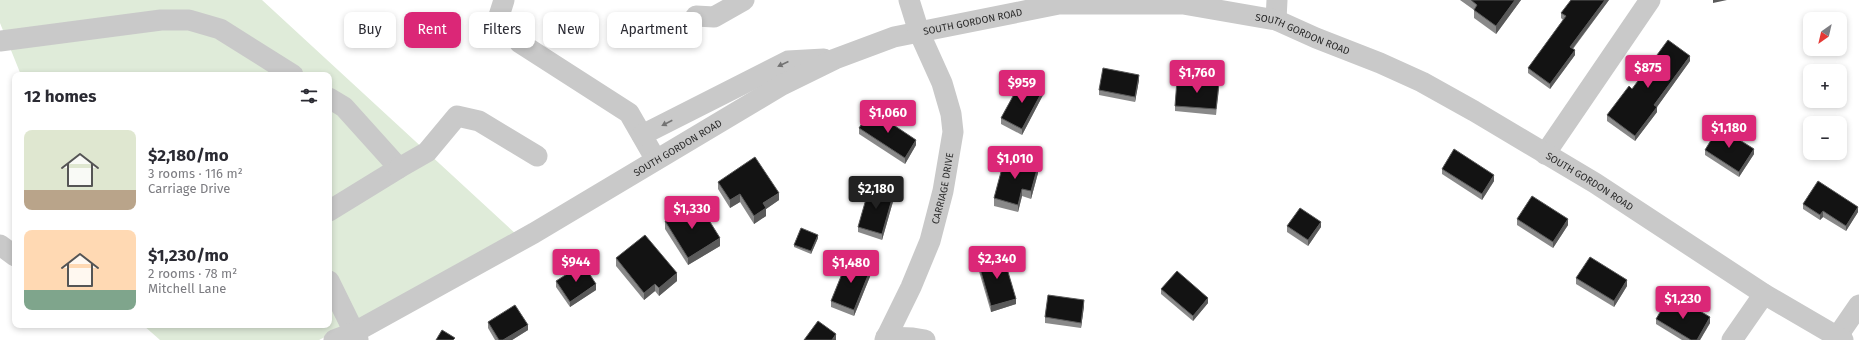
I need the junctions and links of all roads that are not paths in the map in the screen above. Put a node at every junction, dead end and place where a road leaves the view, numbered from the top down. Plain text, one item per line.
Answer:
1 (504, 0) edge
2 (744, 0) edge
3 (909, 0) edge
4 (1650, 0) edge
5 (1276, 10) edge
6 (702, 16) edge
7 (918, 32) junction
8 (0, 41) edge
9 (835, 59) junction
10 (288, 72) edge
11 (332, 100) edge
12 (642, 135) junction
13 (1544, 154) junction
14 (537, 156) dead end
15 (656, 160) junction
16 (399, 168) junction
17 (332, 209) edge
18 (0, 245) edge
19 (12, 254) edge
20 (332, 287) edge
21 (1764, 294) junction
22 (1859, 305) edge
23 (357, 336) edge
24 (1840, 338) edge
25 (886, 339) edge
26 (334, 340) edge
27 (925, 340) edge
28 (1732, 340) edge

1 - 12 street
2 - 6 street
3 - 7 street, CARRIAGE DRIVE
4 - 13 street
5 - 7 street, SOUTH GORDON ROAD
5 - 13 street, SOUTH GORDON ROAD
7 - 9 street, SOUTH GORDON ROAD
7 - 25 street, CARRIAGE DRIVE
8 - 10 street
9 -> 12 street
9 - 15 street, SOUTH GORDON ROAD
11 - 16 street
12 - 15 street
13 - 21 street, SOUTH GORDON ROAD
14 - 16 street
15 - 23 street, SOUTH GORDON ROAD
16 - 17 street
18 - 19 street
20 - 23 street
21 - 24 street, SOUTH GORDON ROAD
21 - 28 street
22 - 24 street
23 - 26 street, SOUTH GORDON ROAD
25 - 27 street

